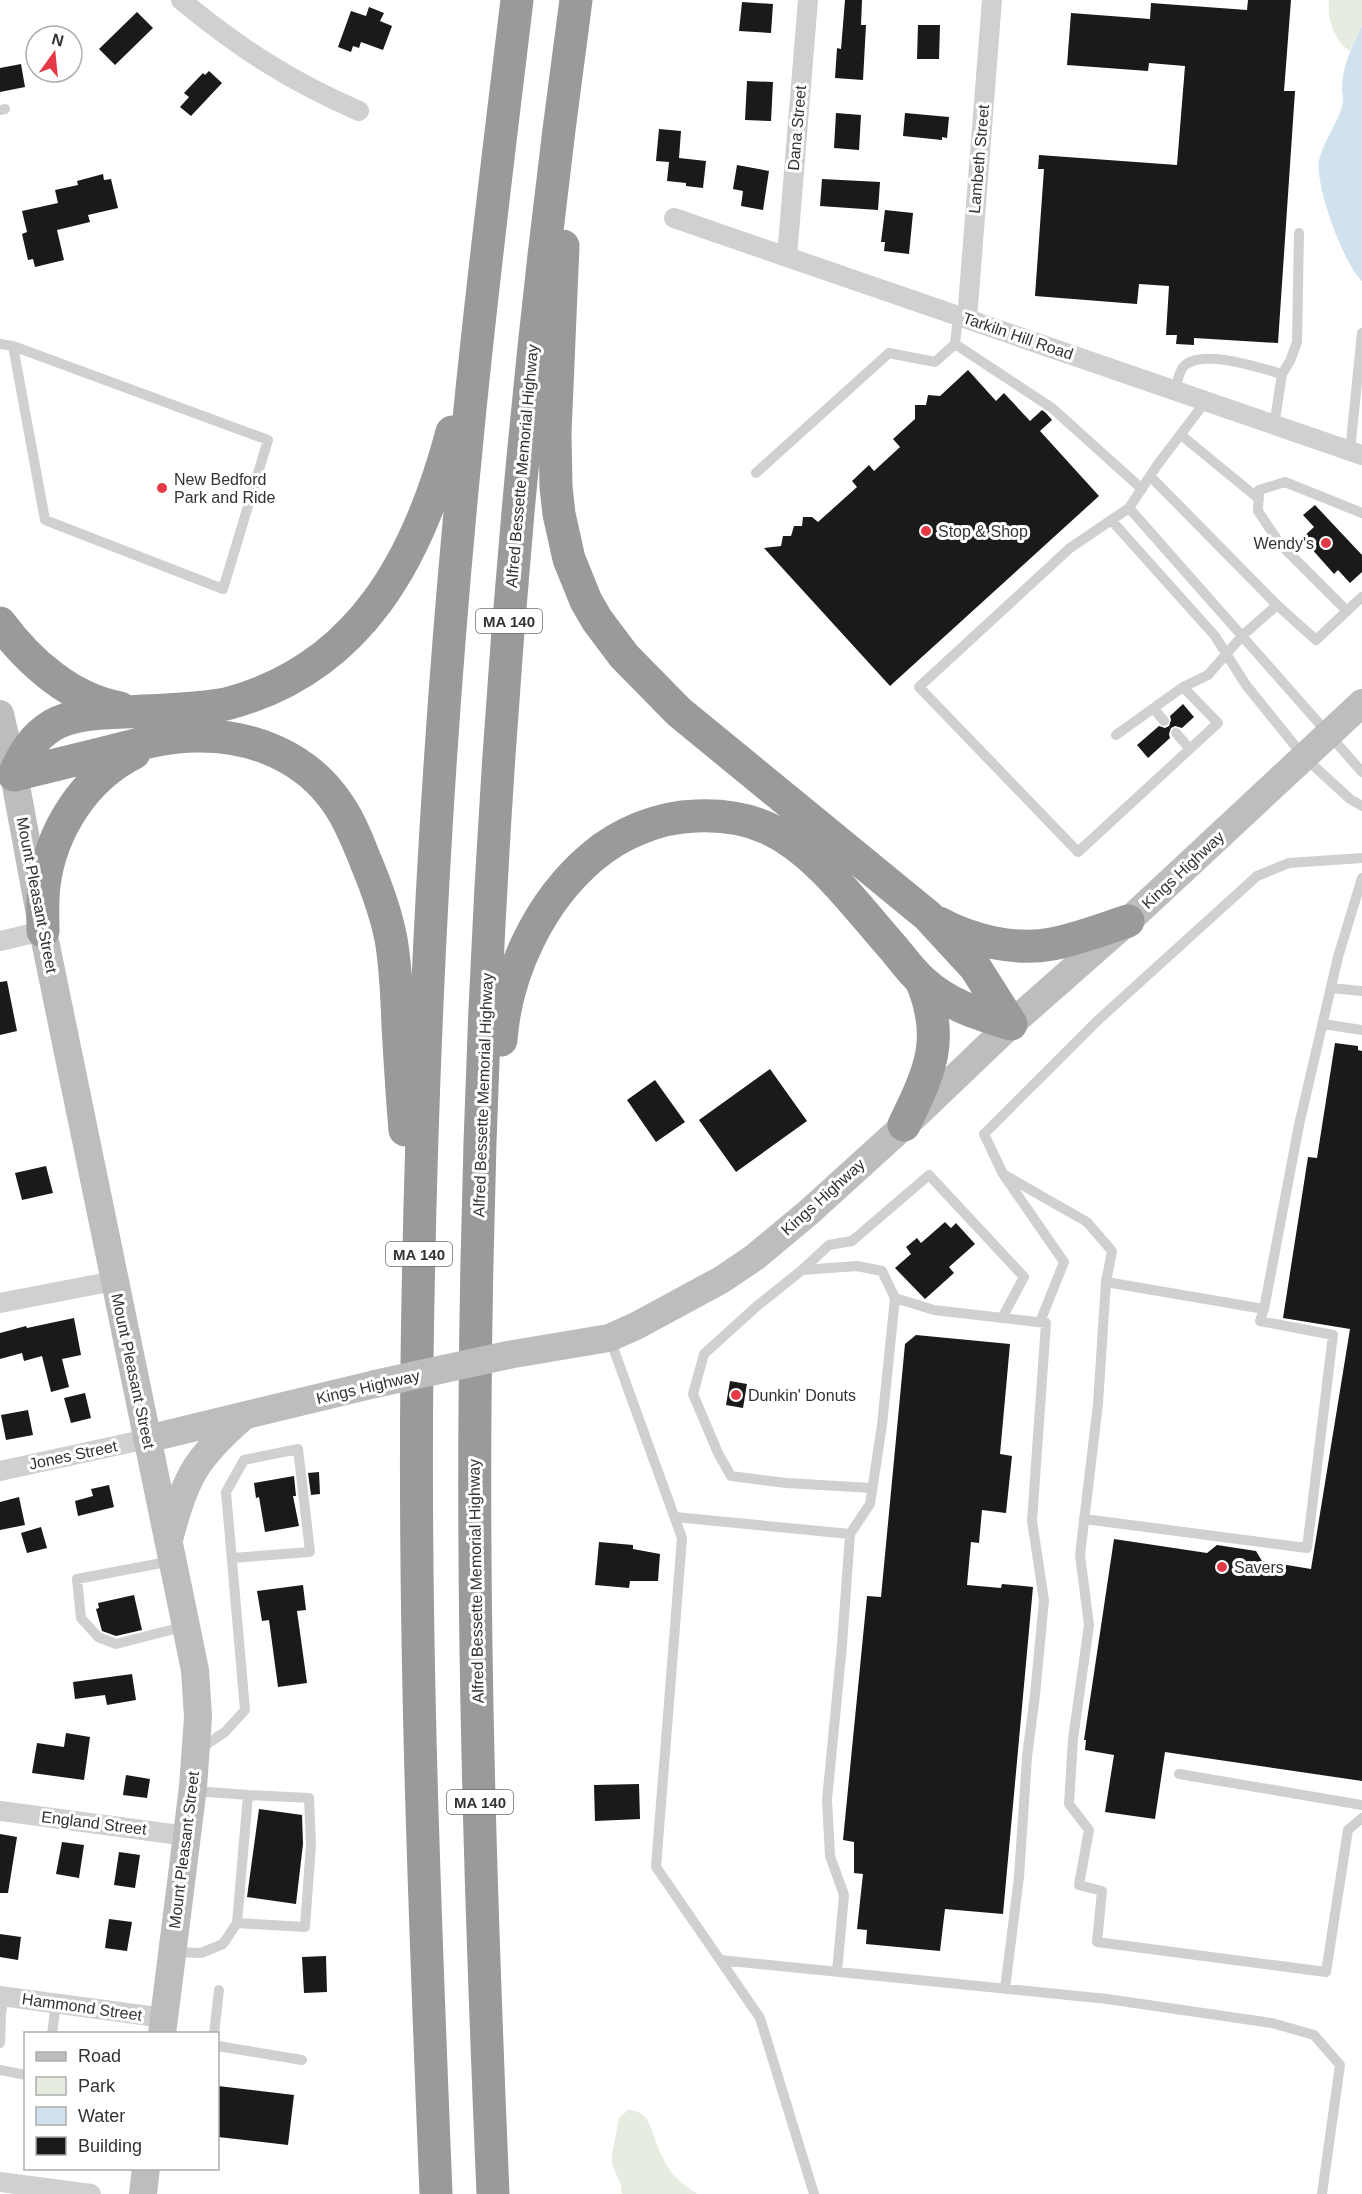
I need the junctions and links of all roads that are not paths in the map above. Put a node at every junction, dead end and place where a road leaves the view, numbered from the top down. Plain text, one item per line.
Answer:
1 (181, 0) edge
2 (517, 0) edge
3 (576, 0) edge
4 (808, 0) edge
5 (992, 0) edge
6 (359, 111) dead end
7 (560, 115) junction
8 (674, 218) dead end
9 (1299, 233) dead end
10 (787, 257) junction
11 (480, 316) junction
12 (962, 317) junction
13 (1362, 333) edge
14 (0, 344) edge
15 (955, 345) junction
16 (13, 346) junction
17 (1282, 374) junction
18 (1175, 390) junction
19 (1206, 401) junction
20 (1274, 426) junction
21 (1181, 435) junction
22 (1356, 453) edge
23 (756, 473) dead end
24 (1150, 476) junction
25 (1142, 489) junction
26 (1259, 499) junction
27 (1129, 508) junction
28 (1362, 513) edge
29 (1112, 521) junction
30 (1362, 597) edge
31 (1277, 605) junction
32 (1347, 611) junction
33 (0, 623) edge
34 (1242, 636) junction
35 (1226, 654) junction
36 (1183, 687) junction
37 (1362, 703) edge
38 (1154, 709) junction
39 (136, 711) junction
40 (0, 714) edge
41 (1164, 721) dead end
42 (1176, 733) dead end
43 (1329, 733) junction
44 (1116, 735) dead end
45 (169, 739) junction
46 (1190, 749) junction
47 (1304, 757) junction
48 (1362, 771) edge
49 (14, 775) junction
50 (1362, 806) edge
51 (1362, 858) edge
52 (1362, 878) edge
53 (1359, 898) edge
54 (928, 916) junction
55 (1128, 921) junction
56 (43, 931) junction
57 (0, 941) edge
58 (921, 980) junction
59 (1331, 988) junction
60 (1362, 991) edge
61 (1011, 1024) junction
62 (1323, 1024) junction
63 (1362, 1030) edge
64 (904, 1125) junction
65 (1003, 1174) junction
66 (478, 1245) junction
67 (802, 1270) junction
68 (114, 1281) junction
69 (1106, 1282) junction
70 (418, 1297) junction
71 (895, 1298) junction
72 (0, 1304) edge
73 (1264, 1309) junction
74 (1002, 1318) junction
75 (1040, 1322) junction
76 (609, 1338) junction
77 (244, 1416) junction
78 (147, 1438) junction
79 (0, 1471) edge
80 (872, 1488) junction
81 (675, 1518) junction
82 (1084, 1519) junction
83 (850, 1534) junction
84 (170, 1553) junction
85 (232, 1558) junction
86 (186, 1626) junction
87 (195, 1752) junction
88 (1179, 1774) dead end
89 (192, 1791) junction
90 (248, 1795) junction
91 (1362, 1805) edge
92 (0, 1811) edge
93 (1362, 1818) edge
94 (187, 1836) junction
95 (237, 1923) junction
96 (172, 1952) junction
97 (720, 1960) junction
98 (837, 1972) junction
99 (1005, 1989) junction
100 (219, 1990) dead end
101 (2, 1996) edge
102 (56, 2003) junction
103 (1, 2019) edge
104 (163, 2026) edge
105 (52, 2032) edge
106 (214, 2032) edge
107 (0, 2043) edge
108 (219, 2046) edge
109 (302, 2060) dead end
110 (0, 2070) edge
111 (24, 2076) edge
112 (146, 2170) edge
113 (0, 2182) edge
114 (91, 2194) edge
115 (143, 2194) edge
116 (436, 2194) edge
117 (493, 2194) edge
118 (814, 2194) edge
119 (1322, 2194) edge

1 - 6 street
2 - 11 highway, MA 140
3 - 7 highway, Alfred Bessette Memorial Highway / MA 140
4 - 10 street, Dana Street
5 - 12 street, Lambeth Street
7 - 54 highway
7 - 66 highway, Alfred Bessette Memorial Highway / MA 140
8 - 10 street, Tarkiln Hill Road
9 - 17 lane
10 - 12 street, Tarkiln Hill Road
11 - 39 highway
11 - 70 highway, MA 140
12 - 15 lane
12 - 18 street, Tarkiln Hill Road
13 - 22 lane
14 - 16 lane
15 - 23 lane
15 - 25 lane
16 - 16 lane
17 - 18 lane
17 - 20 lane
18 - 19 street, Tarkiln Hill Road
19 - 20 street, Tarkiln Hill Road
19 - 21 lane
20 - 22 street, Tarkiln Hill Road
21 - 24 lane
21 - 26 lane
24 - 25 lane
24 - 31 lane
25 - 27 lane
26 - 28 lane
26 - 32 lane
27 - 29 lane
27 - 34 lane
29 - 35 lane
29 - 46 lane
30 - 32 lane
31 - 32 lane
31 - 34 lane
33 - 39 highway
34 - 35 lane
34 - 43 lane
35 - 36 lane
35 - 47 lane
36 - 38 lane
36 - 46 lane
37 - 43 main road, Kings Highway
38 - 41 lane
38 - 44 lane
39 - 49 highway
40 - 49 main road, Mount Pleasant Street
42 - 46 lane
43 - 47 main road, Kings Highway
43 - 48 lane
45 - 49 highway
45 - 56 highway
45 - 70 highway
47 - 50 lane
47 - 55 main road, Kings Highway
49 - 56 main road, Mount Pleasant Street
51 - 65 lane
52 - 53 lane
53 - 59 lane
54 - 55 highway
54 - 61 highway
55 - 61 main road, Kings Highway
56 - 57 street
56 - 68 main road, Mount Pleasant Street
58 - 61 highway
58 - 64 highway
58 - 66 highway
59 - 60 lane
59 - 62 lane
61 - 64 main road, Kings Highway
62 - 63 lane
62 - 73 lane
64 - 76 main road, Kings Highway
65 - 69 lane
65 - 75 lane
66 - 117 highway, Alfred Bessette Memorial Highway / MA 140
67 - 71 lane
67 - 74 lane
67 - 80 lane
68 - 72 street
68 - 78 main road, Mount Pleasant Street
69 - 73 lane
69 - 82 lane
70 - 116 highway, MA 140
71 - 74 lane
71 - 80 lane
73 - 82 lane
74 - 75 lane
75 - 99 lane
76 - 77 main road, Kings Highway, bridge
76 - 81 lane
77 - 78 main road, Kings Highway
77 - 84 main road
78 - 79 street, Jones Street
78 - 84 main road, Mount Pleasant Street
80 - 83 lane
81 - 83 lane
81 - 97 lane
82 - 93 lane
83 - 98 lane
84 - 86 main road, Mount Pleasant Street
84 - 86 lane
85 - 85 lane
85 - 87 lane
86 - 87 main road, Mount Pleasant Street
87 - 89 main road, Mount Pleasant Street
88 - 91 lane
89 - 90 lane
89 - 94 main road, Mount Pleasant Street
90 - 95 lane
90 - 95 lane
92 - 94 street, England Street
94 - 96 main road, Mount Pleasant Street
95 - 96 lane
96 - 104 main road, Mount Pleasant Street
97 - 98 lane
97 - 118 lane
98 - 99 lane
99 - 119 lane
100 - 106 lane
101 - 102 street, Hammond Street
101 - 103 lane
102 - 104 street, Hammond Street
102 - 105 lane
103 - 107 lane
108 - 109 lane
110 - 111 lane
112 - 115 main road
113 - 114 street

